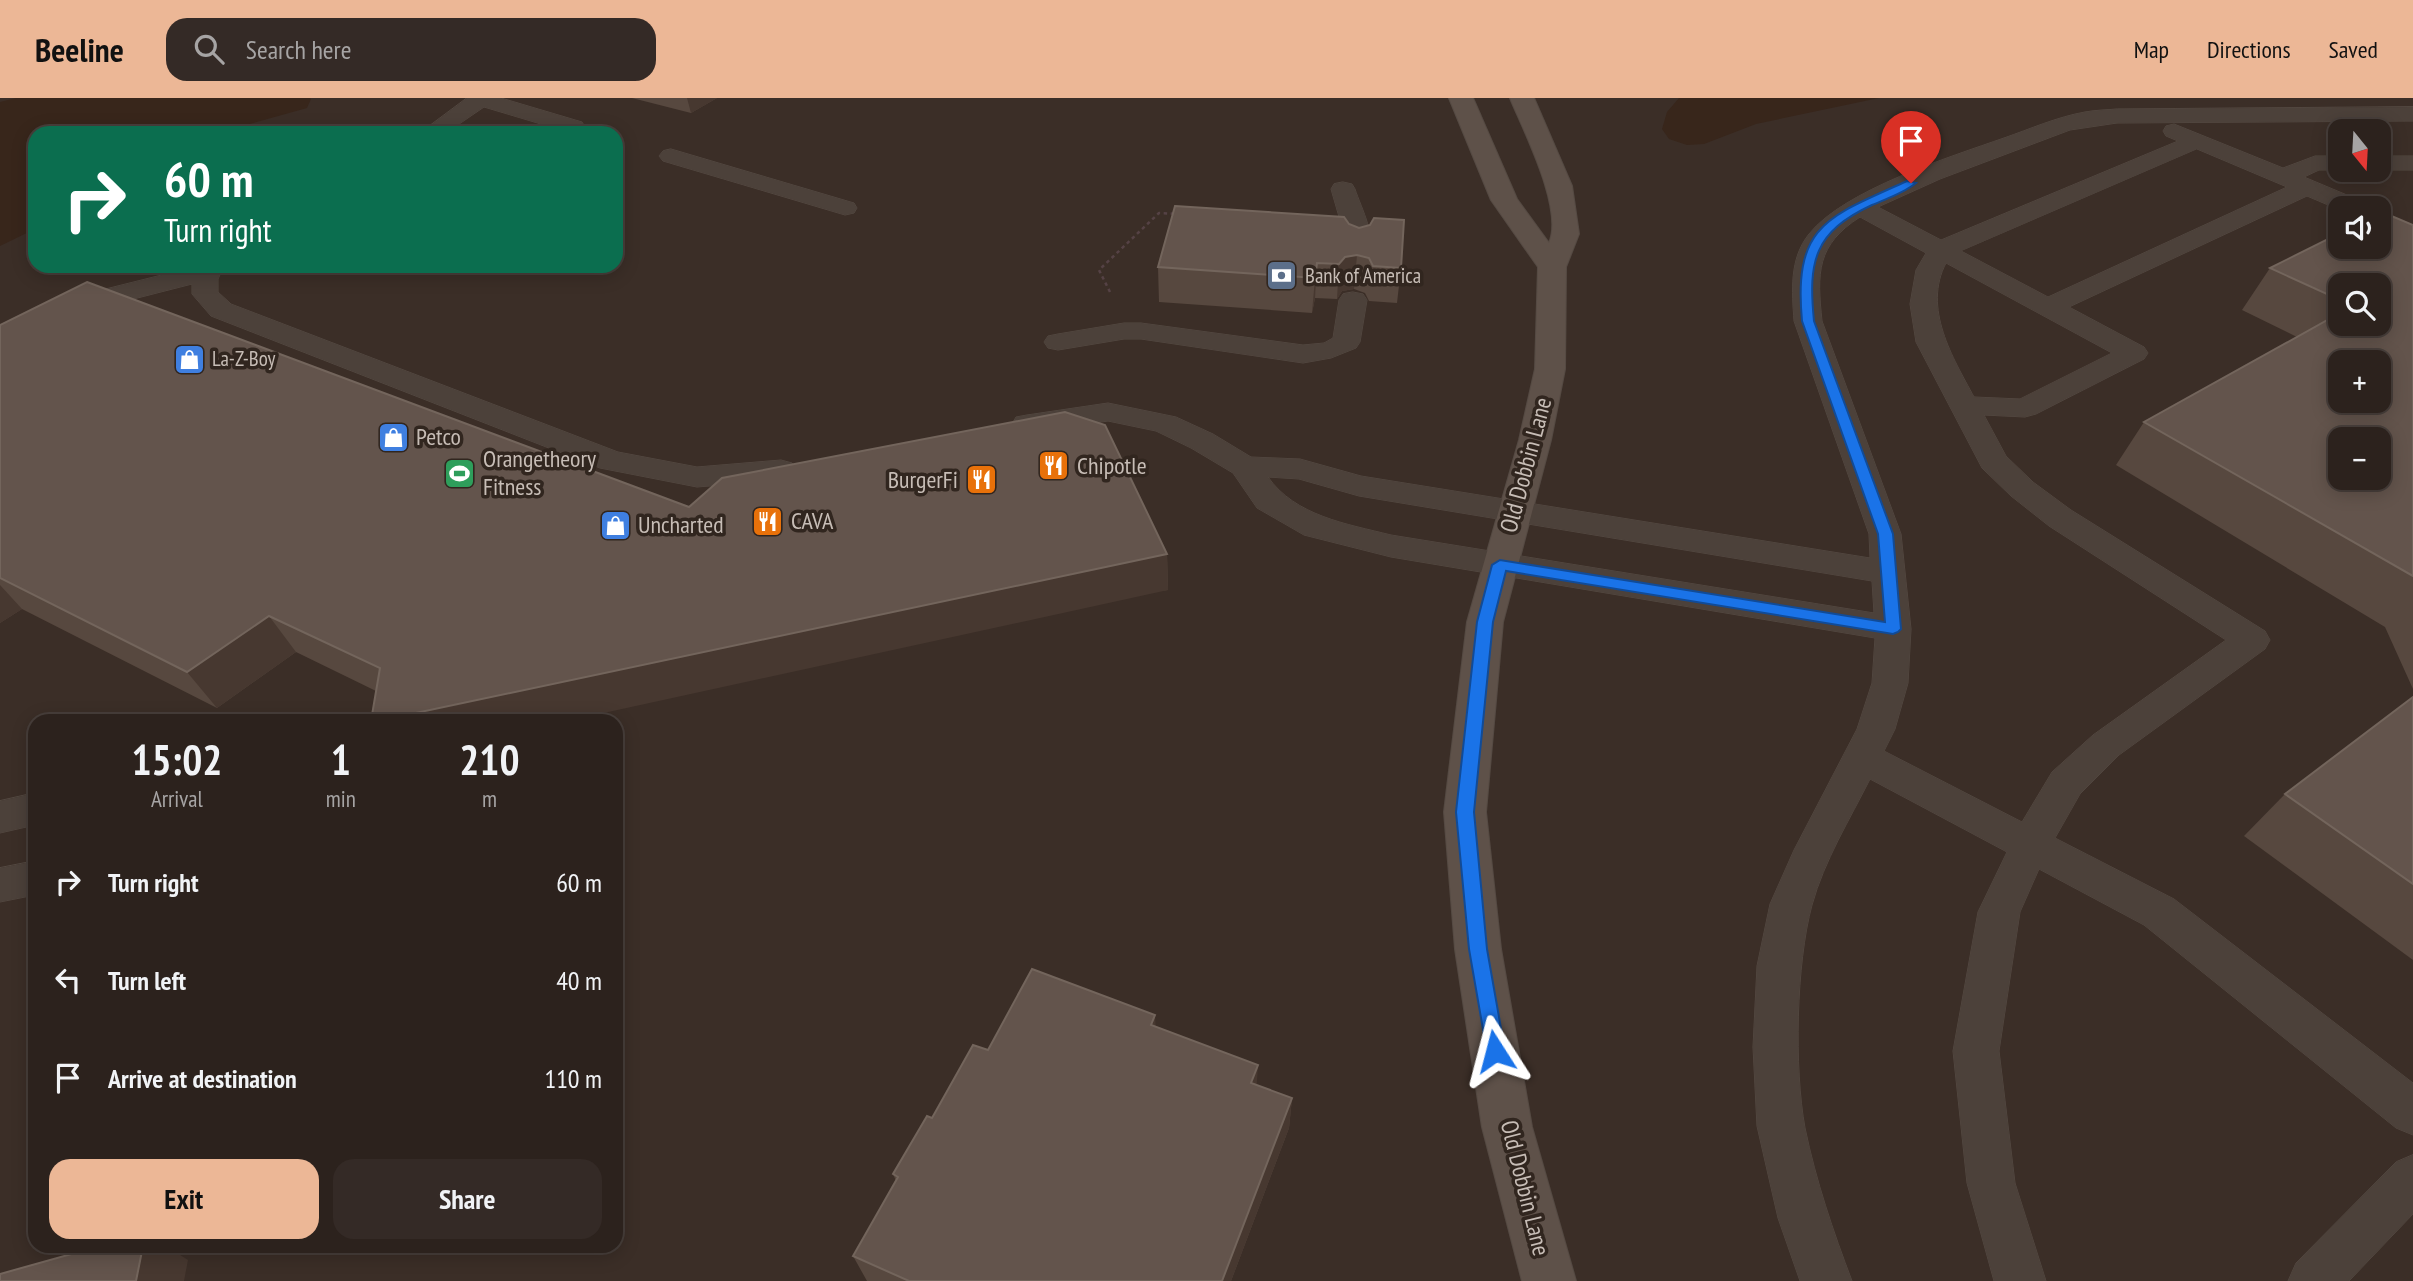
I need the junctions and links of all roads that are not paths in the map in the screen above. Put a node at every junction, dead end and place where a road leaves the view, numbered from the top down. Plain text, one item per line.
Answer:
1 (1461, 98) edge
2 (1522, 98) edge
3 (481, 99) edge
4 (2413, 114) edge
5 (2138, 116) junction
6 (441, 126) edge
7 (571, 126) edge
8 (2197, 141) junction
9 (671, 156) dead end
10 (2328, 163) edge
11 (2391, 163) edge
12 (2413, 163) edge
13 (2283, 177) junction
14 (2307, 187) junction
15 (1343, 189) dead end
16 (2328, 196) edge
17 (1859, 207) junction
18 (845, 208) dead end
19 (1940, 250) junction
20 (1357, 252) edge
21 (1552, 267) junction
22 (195, 273) edge
23 (208, 273) edge
24 (1353, 300) dead end
25 (2048, 307) junction
26 (1058, 342) dead end
27 (0, 343) edge
28 (1964, 405) junction
29 (995, 430) edge
30 (810, 465) edge
31 (1244, 466) junction
32 (1515, 512) junction
33 (1500, 565) junction
34 (1888, 572) junction
35 (1893, 629) junction
36 (1862, 757) junction
37 (28, 811) edge
38 (0, 817) edge
39 (2031, 843) junction
40 (28, 879) edge
41 (0, 885) edge
42 (2413, 1112) edge
43 (2413, 1180) edge
44 (1549, 1281) edge
45 (1826, 1281) edge
46 (2020, 1281) edge
47 (2314, 1281) edge

1 - 21 street
2 - 21 street, Old Dobbin Lane
3 - 6 lane
3 - 7 lane
4 - 5 lane
5 - 8 lane
5 - 17 lane
8 - 13 lane
8 - 19 lane
9 - 18 lane
10 - 13 lane
11 - 12 lane
13 - 14 lane
14 - 16 lane
14 - 25 lane
15 - 20 lane
17 - 19 lane
17 - 34 lane
19 - 25 lane
19 - 28 lane
21 - 32 street, Old Dobbin Lane
22 - 27 lane
23 - 30 lane
24 - 26 lane
25 - 28 lane
28 - 39 lane
29 - 31 lane
31 - 32 lane
31 - 33 lane
32 - 33 street, Old Dobbin Lane
32 - 34 lane
33 - 35 lane
33 - 44 street, Old Dobbin Lane
34 - 35 lane
35 - 36 lane
36 - 39 lane
36 - 45 lane
37 - 38 lane
39 - 42 lane
39 - 46 lane
40 - 41 lane
43 - 47 lane

